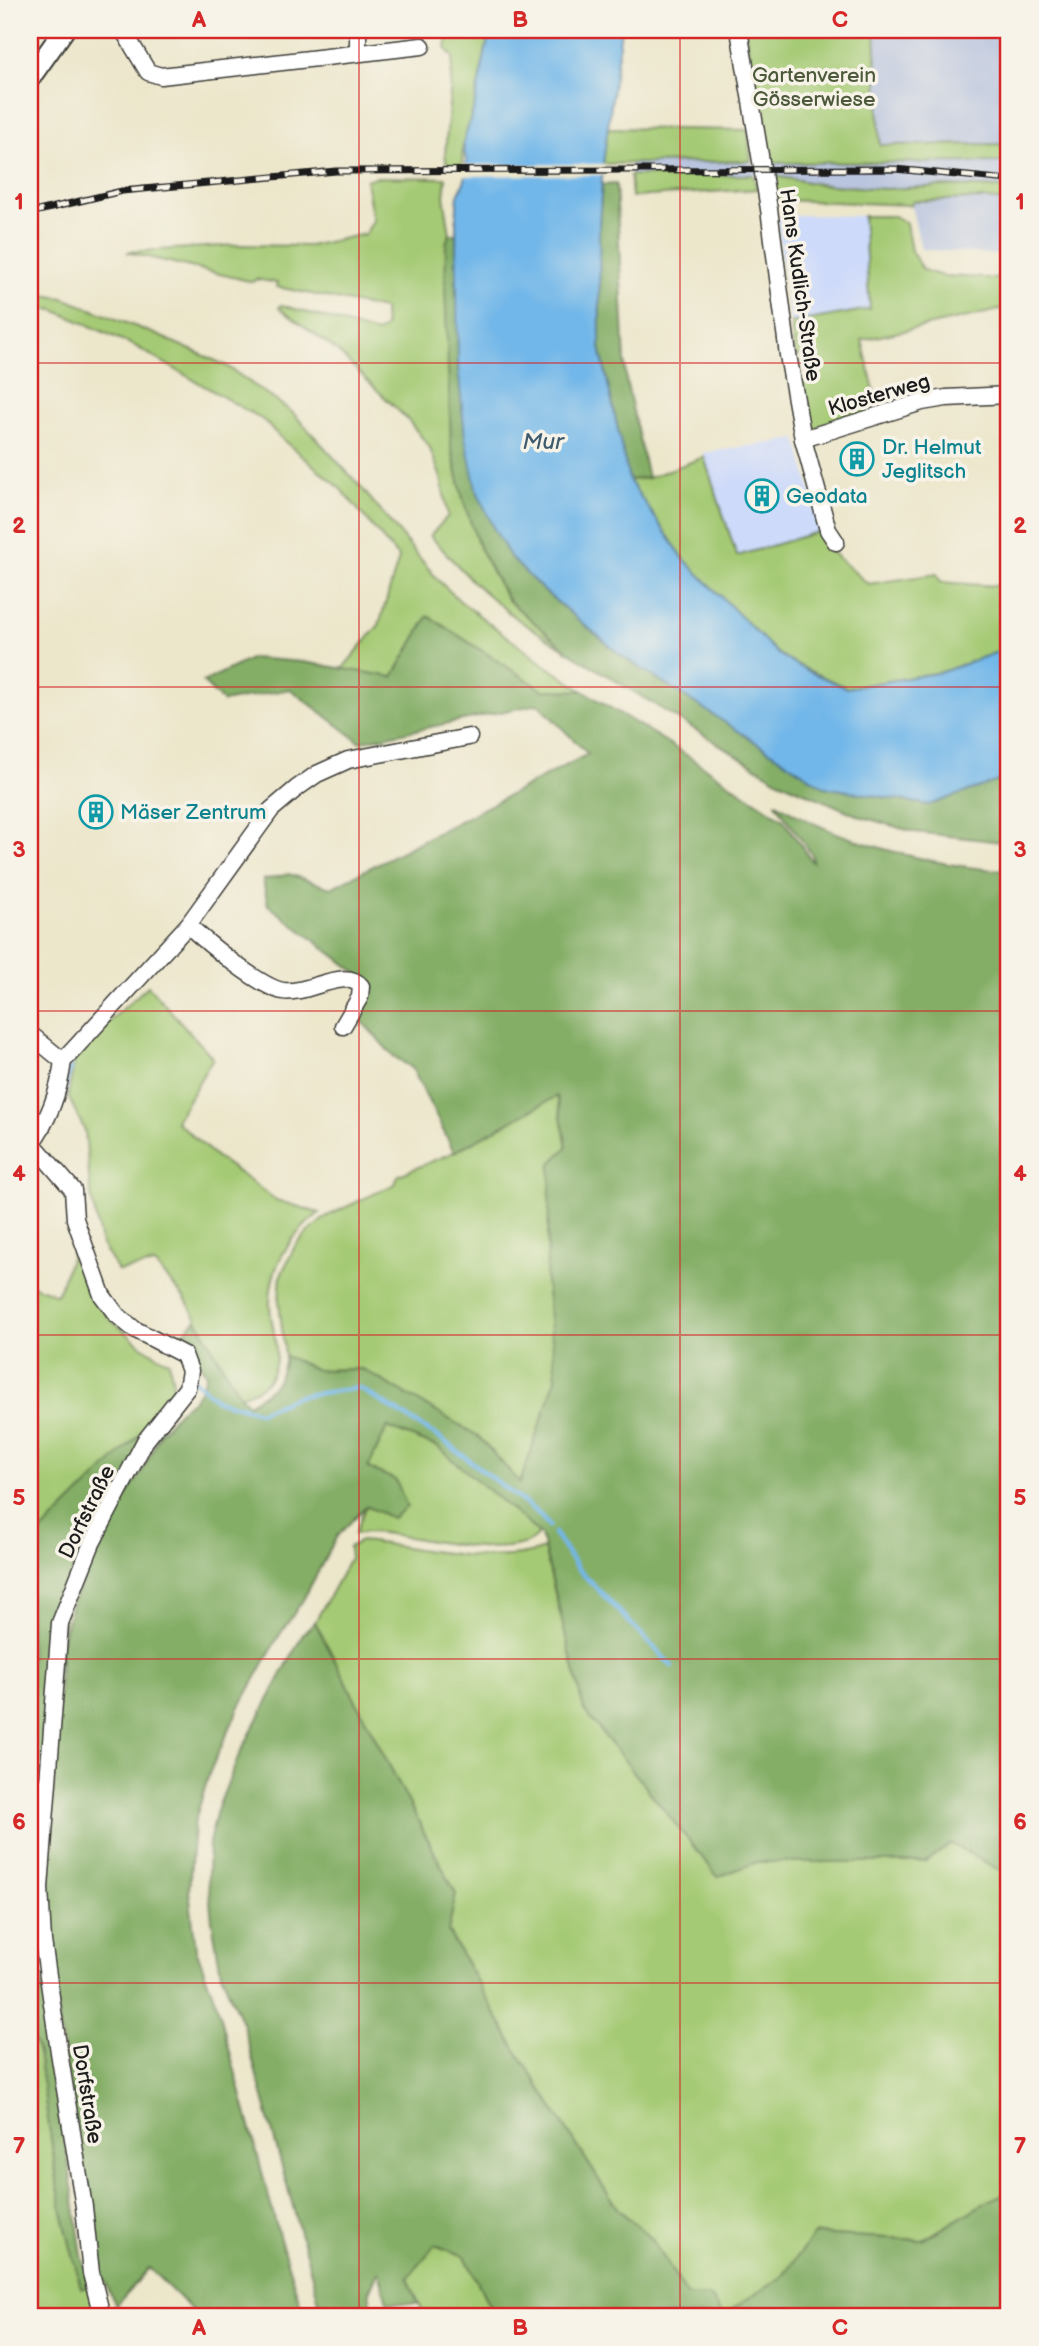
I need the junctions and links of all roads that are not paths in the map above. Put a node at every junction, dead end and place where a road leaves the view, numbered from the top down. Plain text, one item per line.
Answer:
1 (64, 30) edge
2 (123, 30) edge
3 (358, 30) edge
4 (739, 30) edge
5 (422, 46) dead end
6 (358, 52) junction
7 (30, 78) edge
8 (1009, 395) edge
9 (803, 439) junction
10 (836, 542) dead end
11 (470, 737) dead end
12 (188, 925) junction
13 (342, 1026) dead end
14 (30, 1034) edge
15 (63, 1061) junction
16 (31, 1144) edge
17 (102, 2316) edge

1 - 7 street
2 - 6 street
3 - 6 street
4 - 9 street, Hans Kudlich-Straße
5 - 6 street
8 - 9 street, Klosterweg
9 - 10 street, Hans Kudlich-Straße
11 - 12 street
12 - 13 street
12 - 15 street
14 - 15 street
15 - 16 street, Dorfstraße
16 - 17 street, Dorfstraße

